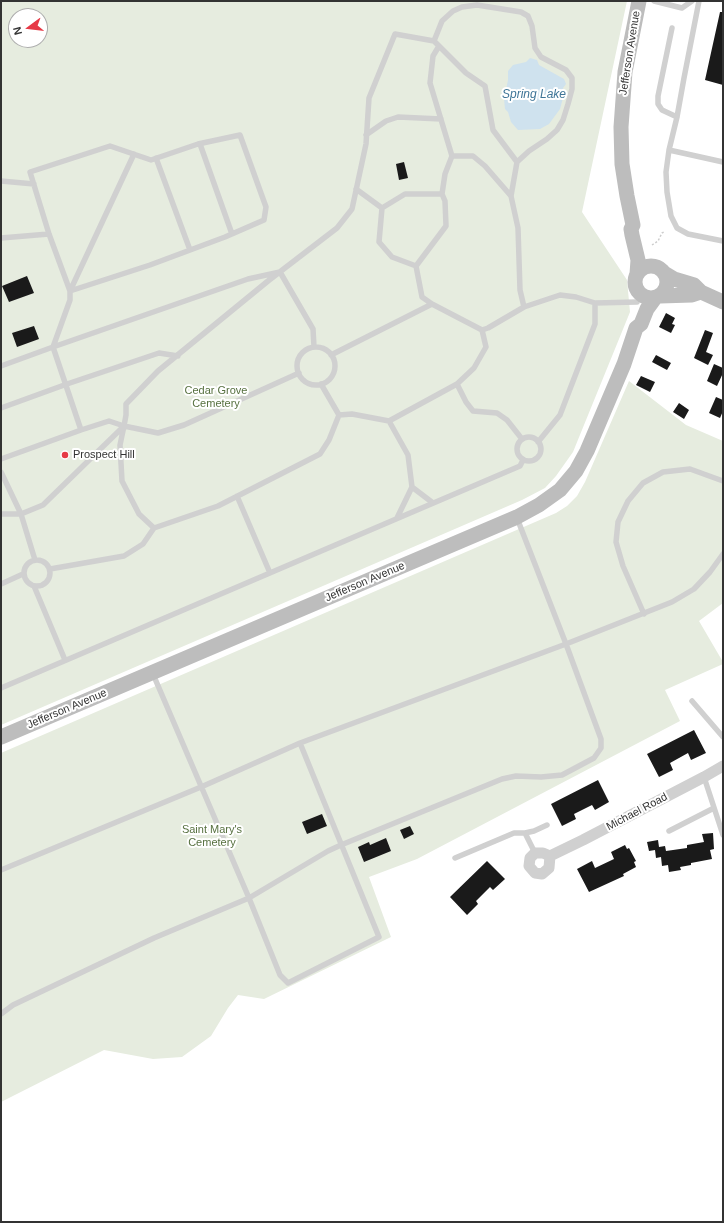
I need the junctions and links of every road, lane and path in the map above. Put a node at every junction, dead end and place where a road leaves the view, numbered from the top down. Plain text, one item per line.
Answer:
1 (639, 1) edge
2 (654, 1) edge
3 (696, 2) edge
4 (672, 28) dead end
5 (434, 41) junction
6 (439, 46) junction
7 (677, 116) junction
8 (441, 119) junction
9 (366, 135) junction
10 (200, 144) junction
11 (669, 150) junction
12 (134, 154) junction
13 (452, 156) junction
14 (156, 158) junction
15 (517, 162) junction
16 (723, 162) edge
17 (1, 181) edge
18 (34, 184) junction
19 (356, 189) junction
20 (442, 194) junction
21 (511, 196) junction
22 (382, 208) junction
23 (633, 225) junction
24 (664, 232) dead end
25 (49, 234) junction
26 (232, 234) junction
27 (1, 238) edge
28 (723, 241) edge
29 (652, 245) dead end
30 (190, 250) junction
31 (416, 266) junction
32 (661, 270) junction
33 (280, 272) junction
34 (636, 288) junction
35 (70, 291) junction
36 (701, 292) junction
37 (657, 297) junction
38 (723, 302) edge
39 (595, 303) junction
40 (432, 304) junction
41 (524, 307) junction
42 (636, 328) junction
43 (482, 330) junction
44 (53, 347) junction
45 (314, 347) junction
46 (331, 355) junction
47 (178, 356) junction
48 (1, 366) edge
49 (299, 373) junction
50 (67, 384) junction
51 (321, 384) junction
52 (457, 384) junction
53 (1, 408) edge
54 (339, 415) junction
55 (389, 421) junction
56 (124, 426) junction
57 (81, 430) junction
58 (522, 439) junction
59 (538, 442) junction
60 (1, 459) edge
61 (523, 460) junction
62 (1, 472) edge
63 (723, 481) edge
64 (412, 487) junction
65 (237, 496) junction
66 (433, 503) junction
67 (1, 514) edge
68 (21, 514) junction
69 (517, 517) junction
70 (397, 518) junction
71 (154, 528) junction
72 (723, 554) edge
73 (35, 560) junction
74 (50, 569) junction
75 (270, 573) junction
76 (23, 574) junction
77 (1, 584) edge
78 (34, 586) junction
79 (644, 614) junction
80 (566, 644) junction
81 (65, 660) junction
82 (153, 672) junction
83 (1, 688) edge
84 (692, 701) dead end
85 (1, 737) edge
86 (723, 737) edge
87 (300, 743) junction
88 (723, 766) edge
89 (704, 777) junction
90 (202, 786) junction
91 (714, 808) junction
92 (547, 825) dead end
93 (669, 831) dead end
94 (525, 833) junction
95 (723, 835) edge
96 (341, 844) junction
97 (535, 853) junction
98 (550, 856) junction
99 (455, 858) dead end
100 (1, 870) edge
101 (249, 898) junction
102 (1, 1014) edge

1 - 23 main road, Jefferson Avenue
2 - 3 lane
3 - 7 lane
4 - 7 lane
5 - 6 lane
5 - 9 lane
5 - 15 lane
6 - 8 lane
6 - 15 lane
7 - 11 lane
8 - 9 lane
8 - 13 lane
9 - 19 lane
10 - 14 lane
10 - 26 lane
10 - 26 lane
11 - 16 lane
11 - 28 lane
12 - 14 lane
12 - 18 lane
12 - 35 lane
13 - 20 lane
13 - 21 lane
14 - 30 lane
15 - 21 lane
17 - 18 lane
18 - 25 lane
19 - 22 lane
19 - 33 lane
20 - 22 lane
20 - 31 lane
21 - 41 lane
22 - 31 lane
23 - 32 main road, Jefferson Avenue
23 - 34 main road, Jefferson Avenue
24 - 29 path
25 - 27 lane
25 - 35 lane
26 - 30 lane
30 - 35 lane
31 - 40 lane
32 - 34 main road
32 - 36 main road
32 - 37 main road
33 - 44 lane
33 - 45 lane
33 - 47 lane
34 - 37 main road
34 - 39 lane
34 - 42 main road, Jefferson Avenue
35 - 44 lane
36 - 37 main road
36 - 38 main road
37 - 42 main road, Jefferson Avenue
39 - 41 lane
39 - 59 lane
40 - 43 lane
40 - 46 lane
41 - 43 lane
42 - 69 main road, Jefferson Avenue
43 - 52 lane
44 - 48 lane
44 - 50 lane
45 - 46 lane
45 - 49 lane
46 - 51 lane
47 - 50 lane
47 - 56 lane
49 - 51 lane
49 - 56 lane
50 - 53 lane
50 - 57 lane
51 - 54 lane
52 - 55 lane
52 - 58 lane
54 - 55 lane
54 - 65 lane
55 - 64 lane
56 - 57 lane
56 - 68 lane
56 - 71 lane
57 - 60 lane
58 - 59 lane
58 - 61 lane
59 - 61 lane
61 - 66 lane
62 - 68 lane
63 - 79 lane
64 - 66 lane
64 - 70 lane
65 - 71 lane
65 - 75 lane
66 - 70 lane
67 - 68 lane
68 - 73 lane
69 - 80 lane
69 - 82 main road, Jefferson Avenue
70 - 75 lane
71 - 74 lane
72 - 79 lane
73 - 74 lane
73 - 76 lane
74 - 78 lane
75 - 81 lane
76 - 77 lane
76 - 78 lane
78 - 81 lane
79 - 80 lane
80 - 87 lane
80 - 96 lane
81 - 83 lane
82 - 85 main road, Jefferson Avenue
82 - 90 lane
84 - 86 lane
87 - 90 lane
87 - 96 lane
88 - 89 street, Michael Road
89 - 91 lane
89 - 98 street, Michael Road
90 - 100 lane
90 - 101 lane
91 - 93 lane
91 - 95 lane
92 - 94 lane
94 - 97 lane
94 - 99 lane
96 - 101 lane
96 - 101 lane
97 - 98 street
97 - 98 street
101 - 102 lane

